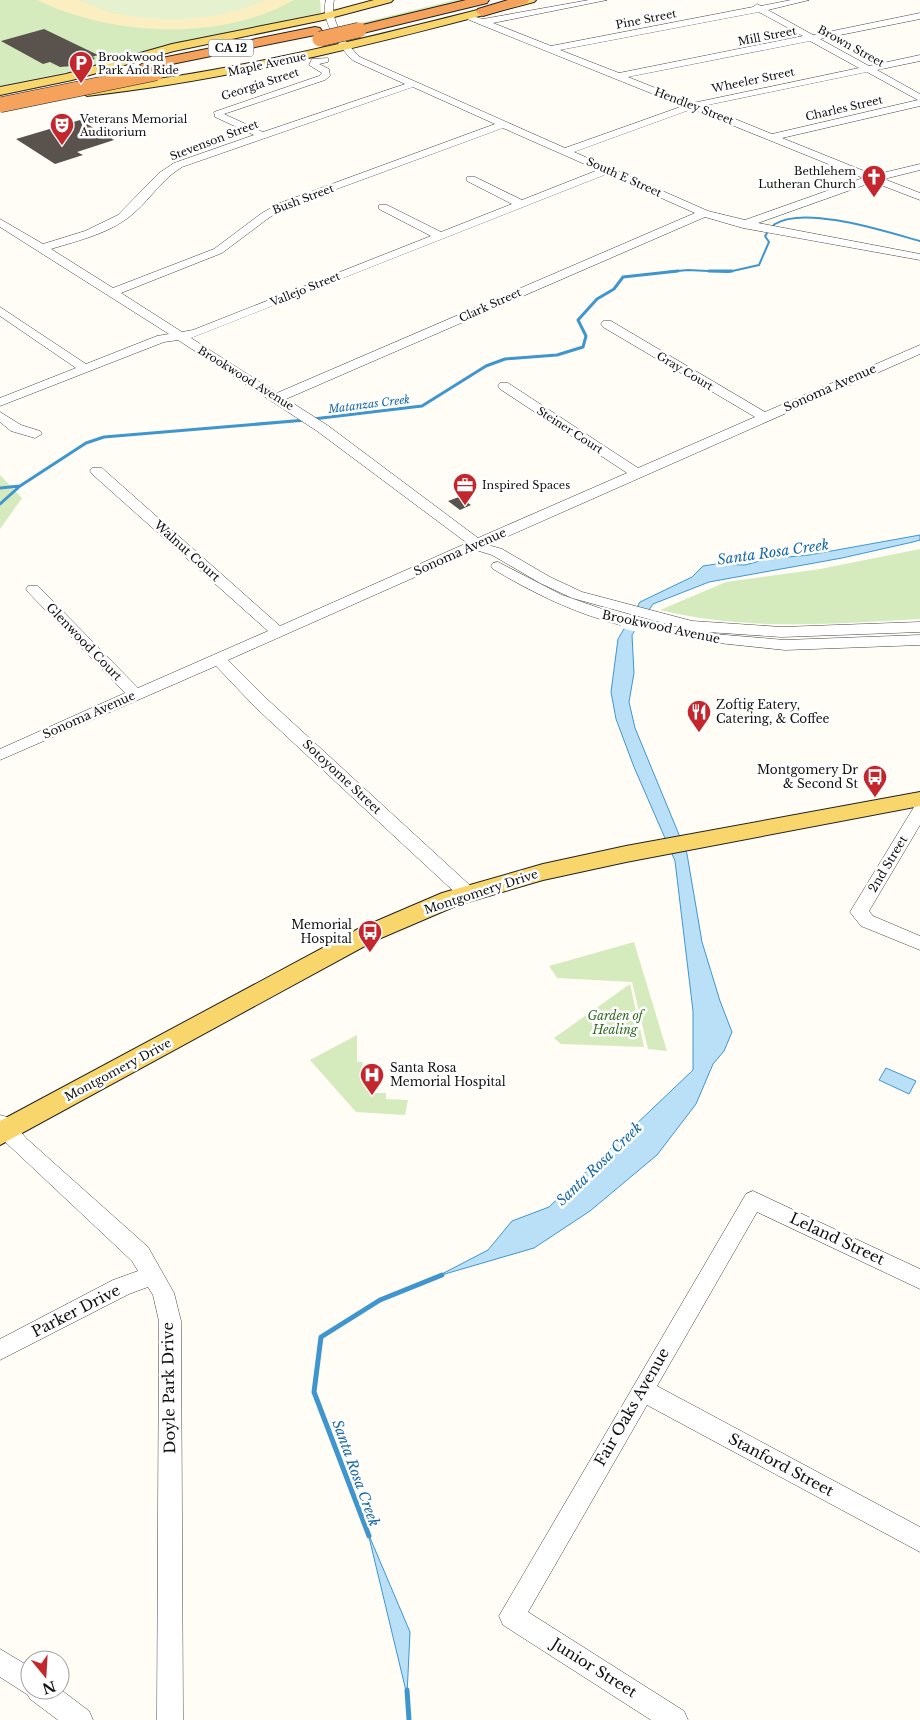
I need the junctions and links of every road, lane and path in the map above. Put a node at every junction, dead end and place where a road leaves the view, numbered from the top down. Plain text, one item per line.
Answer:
1 (330, 0) edge
2 (387, 0) edge
3 (446, 0) edge
4 (522, 0) edge
5 (530, 0) edge
6 (603, 0) edge
7 (744, 0) edge
8 (805, 0) edge
9 (760, 9) junction
10 (482, 11) edge
11 (328, 15) junction
12 (920, 16) edge
13 (357, 26) junction
14 (812, 38) junction
15 (347, 47) junction
16 (550, 50) junction
17 (920, 58) edge
18 (126, 60) junction
19 (325, 60) dead end
20 (152, 69) junction
21 (868, 69) junction
22 (618, 76) junction
23 (170, 83) junction
24 (413, 84) junction
25 (0, 93) edge
26 (920, 98) edge
27 (920, 103) edge
28 (0, 104) edge
29 (692, 106) junction
30 (0, 109) edge
31 (504, 124) junction
32 (261, 135) junction
33 (773, 137) junction
34 (566, 151) junction
35 (920, 167) edge
36 (608, 169) junction
37 (874, 178) junction
38 (471, 179) dead end
39 (920, 197) edge
40 (522, 204) junction
41 (383, 207) dead end
42 (704, 212) junction
43 (0, 222) edge
44 (743, 225) junction
45 (441, 236) junction
46 (42, 248) junction
47 (920, 257) edge
48 (112, 292) junction
49 (0, 311) edge
50 (607, 324) dead end
51 (178, 336) junction
52 (920, 349) edge
53 (84, 368) junction
54 (504, 386) dead end
55 (277, 398) junction
56 (0, 402) edge
57 (0, 416) edge
58 (764, 417) junction
59 (35, 434) dead end
60 (97, 471) dead end
61 (637, 474) junction
62 (479, 546) junction
63 (33, 589) dead end
64 (920, 627) edge
65 (687, 630) junction
66 (278, 632) junction
67 (920, 640) edge
68 (218, 659) junction
69 (136, 695) junction
70 (0, 755) edge
71 (920, 799) edge
72 (920, 811) edge
73 (468, 894) junction
74 (920, 943) edge
75 (2, 1130) edge
76 (753, 1200) joint
77 (152, 1275) junction
78 (920, 1279) edge
79 (0, 1350) edge
80 (642, 1390) junction
81 (920, 1540) edge
82 (512, 1616) joint
83 (0, 1662) edge
84 (20, 1677) edge
85 (53, 1700) edge
86 (80, 1720) edge
87 (170, 1720) edge
88 (675, 1720) edge

1 - 11 street
2 - 11 main road
3 - 13 highway, CA 12
4 - 10 highway
5 - 10 main road, Maple Avenue
6 - 10 street
7 - 9 street, Brown Street
8 - 9 street, Pine Street
9 - 14 street, Brown Street
9 - 16 street, Pine Street
10 - 13 highway, CA 12
10 - 15 main road, Maple Avenue
10 - 16 street, Hendley Street
11 - 15 street, South E Street
11 - 18 main road
12 - 14 street, Mill Street
13 - 20 highway, CA 12, bridge
14 - 21 street, Brown Street
14 - 22 street, Mill Street
15 - 23 main road, Maple Avenue
15 - 24 street, South E Street
16 - 22 street, Hendley Street
17 - 21 street, Wheeler Street
18 - 23 main road
18 - 25 main road
19 - 32 street, Georgia Street
20 - 25 highway, CA 12
20 - 28 highway, CA 12, bridge
21 - 26 street, Brown Street
21 - 29 street, Wheeler Street
22 - 29 street, Hendley Street
23 - 30 main road, Maple Avenue
24 - 31 street, South E Street
24 - 32 street, Stevenson Street
27 - 33 street, Charles Street
29 - 33 street, Hendley Street
29 - 34 street, Wheeler Street
31 - 34 street, South E Street
31 - 48 street, Bush Street
32 - 46 street, Stevenson Street
33 - 37 street, Hendley Street
34 - 36 street, South E Street
35 - 37 street
36 - 40 street, Vallejo Street
36 - 42 street, South E Street
37 - 39 street, Hendley Street
37 - 44 street
38 - 40 street
40 - 45 street, Vallejo Street
41 - 45 street
42 - 44 street, South E Street
42 - 55 street, Clark Street
43 - 46 street, Brookwood Avenue
44 - 47 street, South E Street
45 - 51 street, Vallejo Street
46 - 48 street, Brookwood Avenue
48 - 51 street, Brookwood Avenue
49 - 53 street
50 - 58 street, Gray Court
51 - 53 street, Vallejo Street
51 - 55 street, Brookwood Avenue
52 - 58 street, Sonoma Avenue
53 - 56 street, Vallejo Street
54 - 61 street, Steiner Court
55 - 62 street, Brookwood Avenue
57 - 59 street
58 - 61 street, Sonoma Avenue
60 - 66 street, Walnut Court
61 - 62 street, Sonoma Avenue
62 - 65 street, Brookwood Avenue
62 - 66 street, Sonoma Avenue
63 - 69 street, Glenwood Court
64 - 65 street, Brookwood Avenue
65 - 67 street, Brookwood Avenue
66 - 68 street, Sonoma Avenue
68 - 69 street, Sonoma Avenue
68 - 73 street, Sotoyome Street
69 - 70 street, Sonoma Avenue
71 - 73 main road, Montgomery Drive
72 - 74 street, 2nd Street
73 - 75 main road, Montgomery Drive
75 - 77 street, Doyle Park Drive
76 - 78 street, Leland Street
76 - 80 street, Fair Oaks Avenue
77 - 79 street, Parker Drive
77 - 87 street, Doyle Park Drive
80 - 81 street, Stanford Street
80 - 82 street, Fair Oaks Avenue
82 - 88 street, Junior Street
83 - 84 street
85 - 86 street

